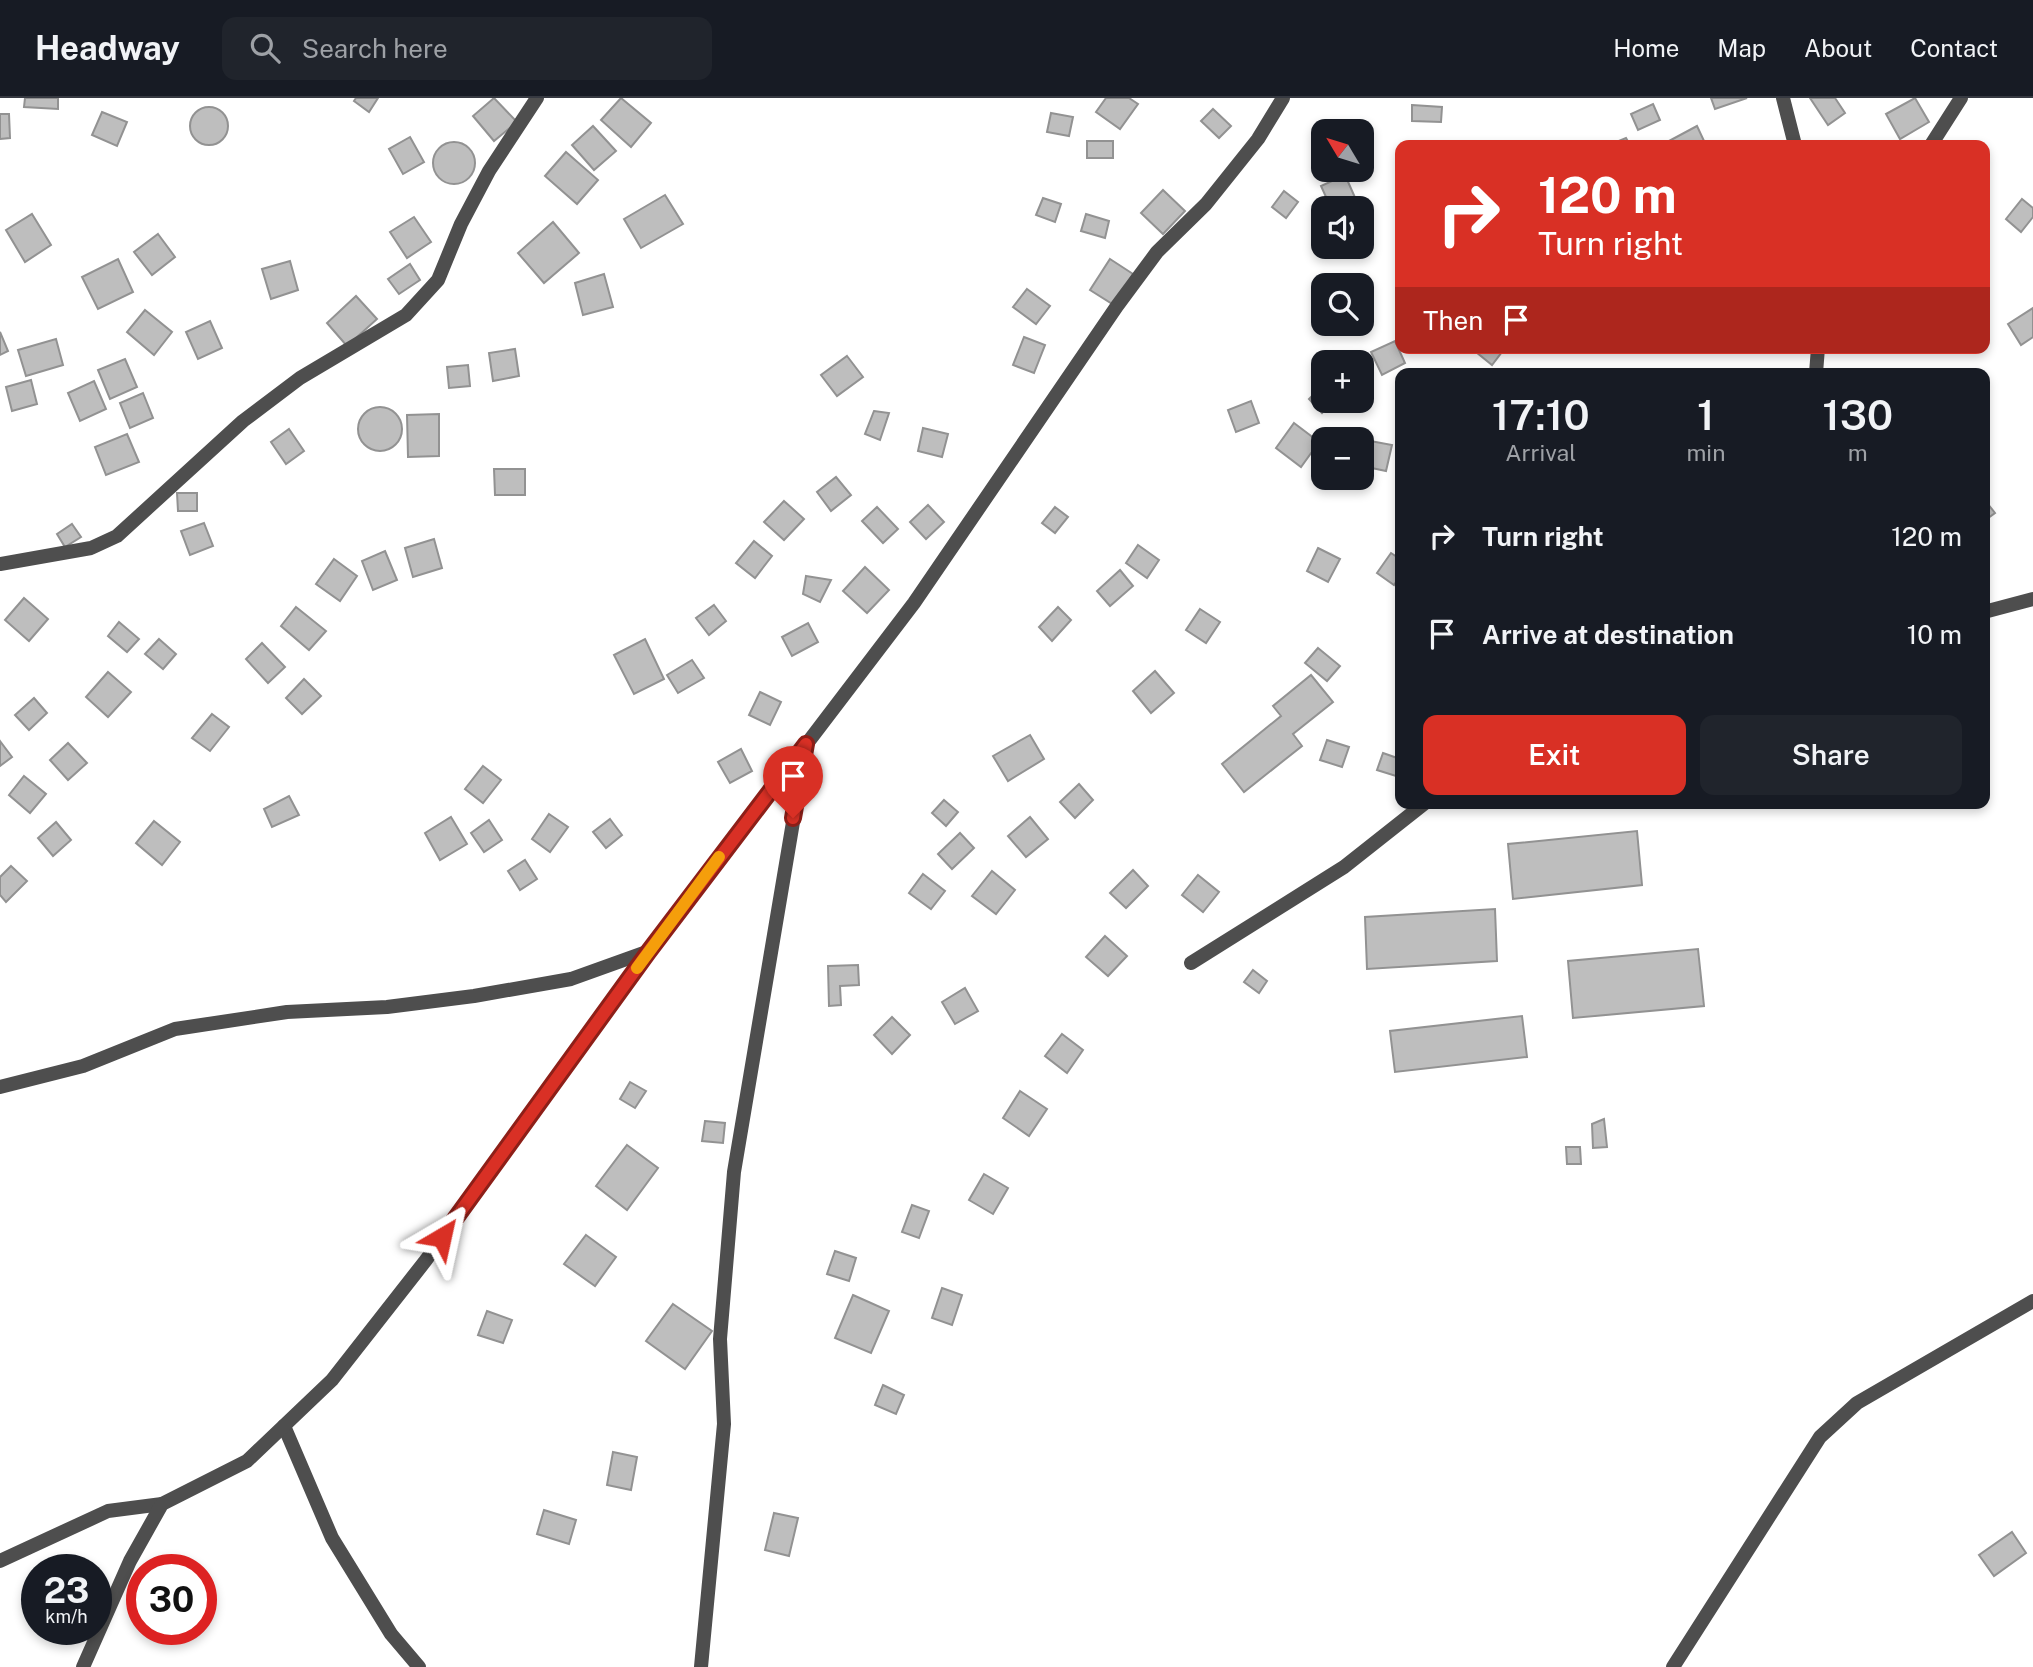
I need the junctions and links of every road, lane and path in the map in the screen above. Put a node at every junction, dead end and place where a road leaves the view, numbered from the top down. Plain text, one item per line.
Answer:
1 (537, 98) edge
2 (1283, 98) edge
3 (1783, 98) edge
4 (1961, 98) edge
5 (1794, 140) edge
6 (1934, 140) edge
7 (0, 564) edge
8 (2033, 599) edge
9 (1990, 610) edge
10 (806, 744) junction
11 (1418, 809) edge
12 (649, 951) junction
13 (1191, 962) dead end
14 (0, 1087) edge
15 (2033, 1301) edge
16 (284, 1426) junction
17 (162, 1504) junction
18 (0, 1561) edge
19 (83, 1667) edge
20 (419, 1667) edge
21 (701, 1667) edge
22 (1673, 1667) edge

1 - 7 street
2 - 10 street
3 - 5 street
4 - 6 street
8 - 9 street
10 - 12 street
10 - 21 street
11 - 13 street
12 - 14 street
12 - 16 street
15 - 22 street
16 - 17 street
16 - 20 street
17 - 18 street
17 - 19 street

